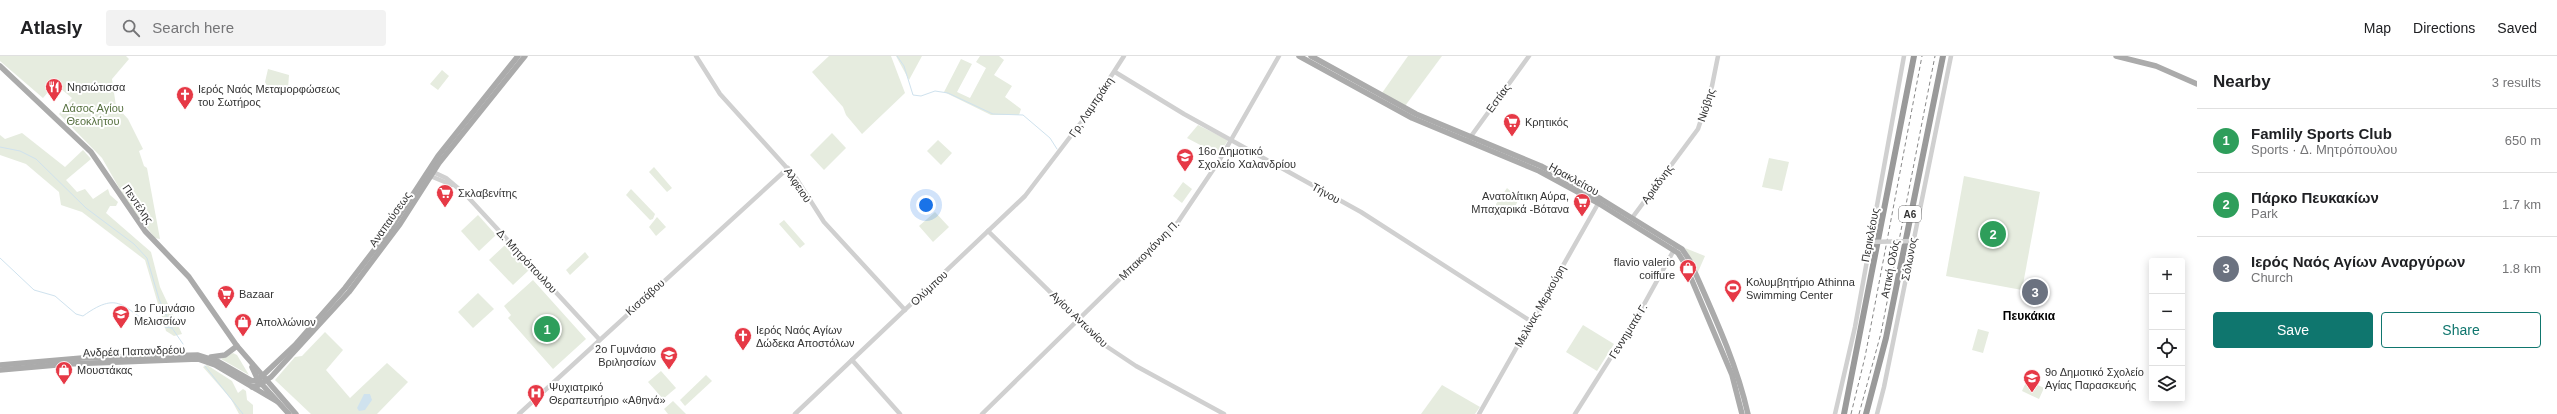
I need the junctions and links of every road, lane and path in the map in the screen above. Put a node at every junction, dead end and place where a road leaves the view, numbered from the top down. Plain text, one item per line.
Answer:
1 (518, 56) edge
2 (525, 56) edge
3 (696, 56) edge
4 (1124, 56) edge
5 (1279, 56) edge
6 (1299, 56) edge
7 (1311, 56) edge
8 (1529, 56) edge
9 (1718, 56) edge
10 (1904, 56) edge
11 (1914, 56) edge
12 (1943, 56) edge
13 (1951, 56) edge
14 (2116, 56) edge
15 (0, 66) edge
16 (1115, 72) junction
17 (2197, 84) edge
18 (1469, 138) junction
19 (1231, 140) junction
20 (1682, 149) joint
21 (1056, 157) joint
22 (788, 168) junction
23 (429, 173) junction
24 (1600, 201) junction
25 (1632, 218) junction
26 (988, 231) junction
27 (1913, 240) junction
28 (1869, 242) junction
29 (1675, 248) junction
30 (905, 310) junction
31 (1078, 319) junction
32 (1532, 322) junction
33 (598, 339) junction
34 (237, 346) junction
35 (209, 357) junction
36 (852, 360) junction
37 (0, 365) edge
38 (0, 370) edge
39 (262, 380) junction
40 (252, 387) junction
41 (278, 402) junction
42 (289, 414) edge
43 (296, 414) edge
44 (519, 414) edge
45 (795, 414) edge
46 (900, 414) edge
47 (982, 414) edge
48 (1224, 414) edge
49 (1479, 414) edge
50 (1575, 414) edge
51 (1742, 414) edge
52 (1748, 414) edge
53 (1835, 414) edge
54 (1844, 414) edge
55 (1866, 414) edge
56 (1876, 414) edge

1 - 23 main road, Αναπαύσεως
2 - 23 main road, Αναπαύσεως
3 - 22 street, Αλφειού
4 - 16 street, Γρ, Λαμπράκη
5 - 19 street, Μπακογιάννη Π.
6 - 18 main road, Ηρακλείτου
7 - 18 main road, Ηρακλείτου
8 - 18 street, Εστίας
9 - 20 street, Νιόβης
10 - 28 street, Περικλέους
11 - 54 highway, Αττική Οδός / Α6
12 - 55 highway, Αττική Οδός / Α6
13 - 27 street, Σόλωνος
14 - 17 main road
15 - 34 main road, Πεντέλης
16 - 19 street, Τήνου
16 - 21 street, Γρ, Λαμπράκη
18 - 24 main road, Ηρακλείτου
19 - 31 street, Μπακογιάννη Π.
19 - 32 street, Τήνου
20 - 25 street, Αριάδνης
21 - 26 street, Ολύμπου
22 - 30 street, Αλφειού
22 - 33 street, Κισσάβου
23 - 33 street, Δ. Μητρόπουλου
23 - 39 main road, Αναπαύσεως
24 - 25 main road, Ηρακλείτου
24 - 29 main road, Ηρακλείτου
24 - 32 street, Μελίνας Μερκούρη
25 - 29 main road, Ηρακλείτου
26 - 30 street, Ολύμπου
26 - 31 street, Αγίου Αντωνίου
27 - 28 street, bridge
27 - 56 street, Σόλωνος
28 - 53 street, Περικλέους
29 - 50 street, Γεννηματά Γ.
29 - 51 main road, Ηρακλείτου
29 - 52 main road, Ηρακλείτου
30 - 36 street, Ολύμπου
31 - 47 street, Μπακογιάννη Π.
31 - 48 street, Αγίου Αντωνίου
32 - 49 street, Μελίνας Μερκούρη
33 - 44 street, Κισσάβου
34 - 35 main road
34 - 39 main road, Πεντέλης
35 - 37 main road, Ανδρέα Παπανδρέου
35 - 39 main road, Ανδρέα Παπανδρέου
36 - 45 street, Ολύμπου
36 - 46 street
38 - 40 main road, Ανδρέα Παπανδρέου
39 - 40 main road
39 - 41 main road, Πεντέλης
39 - 43 main road, Πεντέλης
40 - 41 main road, Ανδρέα Παπανδρέου
41 - 42 main road, Πεντέλης

